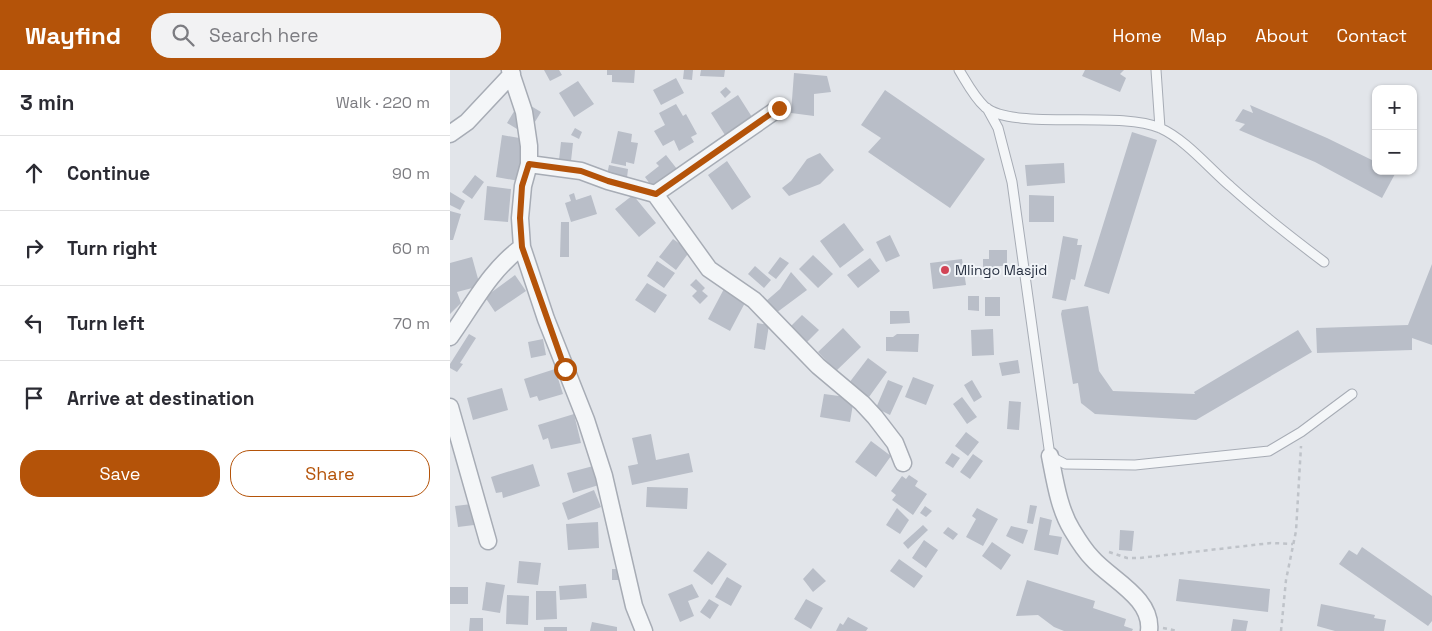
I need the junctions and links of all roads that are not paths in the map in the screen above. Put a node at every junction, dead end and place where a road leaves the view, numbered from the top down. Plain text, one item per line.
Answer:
1 (959, 70) edge
2 (1156, 70) edge
3 (511, 72) edge
4 (779, 108) dead end
5 (987, 108) junction
6 (1160, 128) junction
7 (450, 134) edge
8 (529, 164) junction
9 (656, 194) junction
10 (522, 247) junction
11 (1324, 262) dead end
12 (450, 337) edge
13 (1352, 394) dead end
14 (450, 407) edge
15 (1050, 456) junction
16 (903, 463) dead end
17 (488, 541) dead end
18 (644, 631) edge
19 (1149, 631) edge

1 - 5 lane
2 - 6 lane
3 - 7 street
3 - 8 street
4 - 9 street
5 - 6 lane
5 - 15 lane
6 - 11 lane
8 - 9 street
8 - 10 street
9 - 16 street
10 - 12 street
10 - 18 street
13 - 15 lane
14 - 17 street
15 - 19 street

